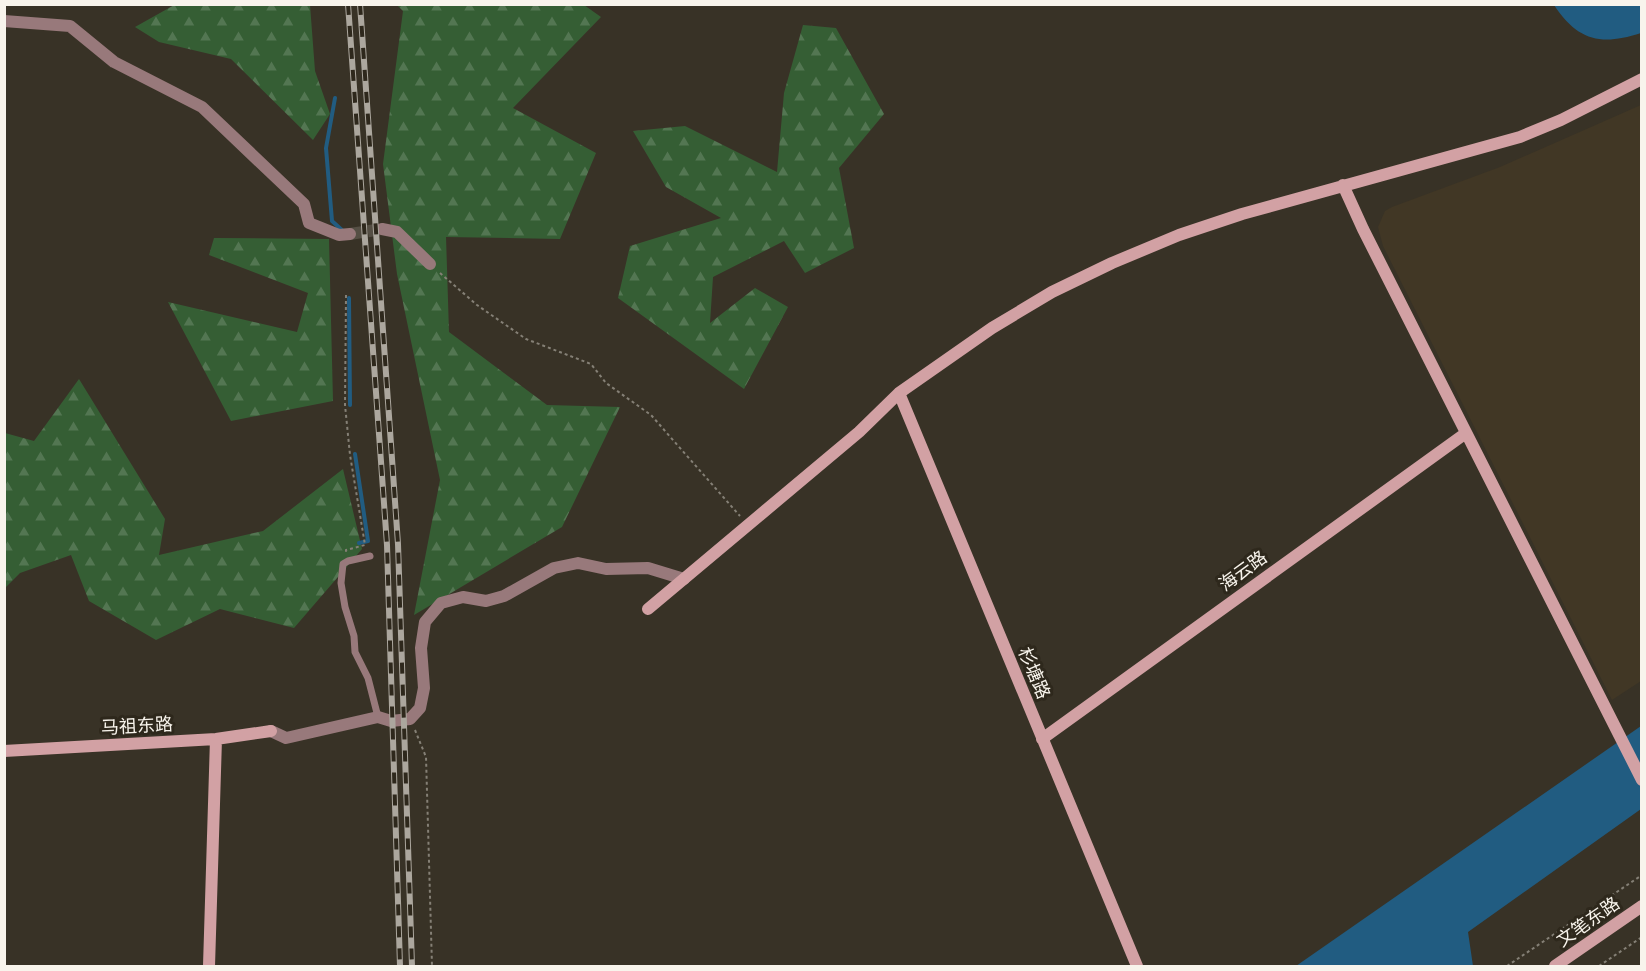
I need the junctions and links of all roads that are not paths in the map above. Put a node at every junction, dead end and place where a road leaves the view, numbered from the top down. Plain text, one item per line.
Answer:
1 (4, 21) edge
2 (1641, 79) edge
3 (1343, 185) junction
4 (382, 229) tunnel mouth
5 (350, 234) tunnel mouth
6 (429, 264) road end
7 (898, 393) junction
8 (1466, 433) junction
9 (370, 556) dead end
10 (684, 579) junction
11 (648, 609) dead end
12 (378, 717) junction
13 (216, 739) junction
14 (1042, 739) junction
15 (4, 751) edge
16 (1641, 780) edge
17 (1641, 906) edge
18 (209, 966) edge
19 (1137, 966) edge
20 (1555, 966) edge

1 - 5 street
2 - 3 street
3 - 7 street
3 - 8 street
4 - 6 street
7 - 10 street
7 - 14 street, 杉塘路
8 - 14 street, 海云路
8 - 16 street
9 - 12 lane
10 - 11 street
10 - 12 street
12 - 13 street, 马祖东路
13 - 15 street, 马祖东路
13 - 18 street
14 - 19 street, 杉塘路
17 - 20 street, 文笔东路

